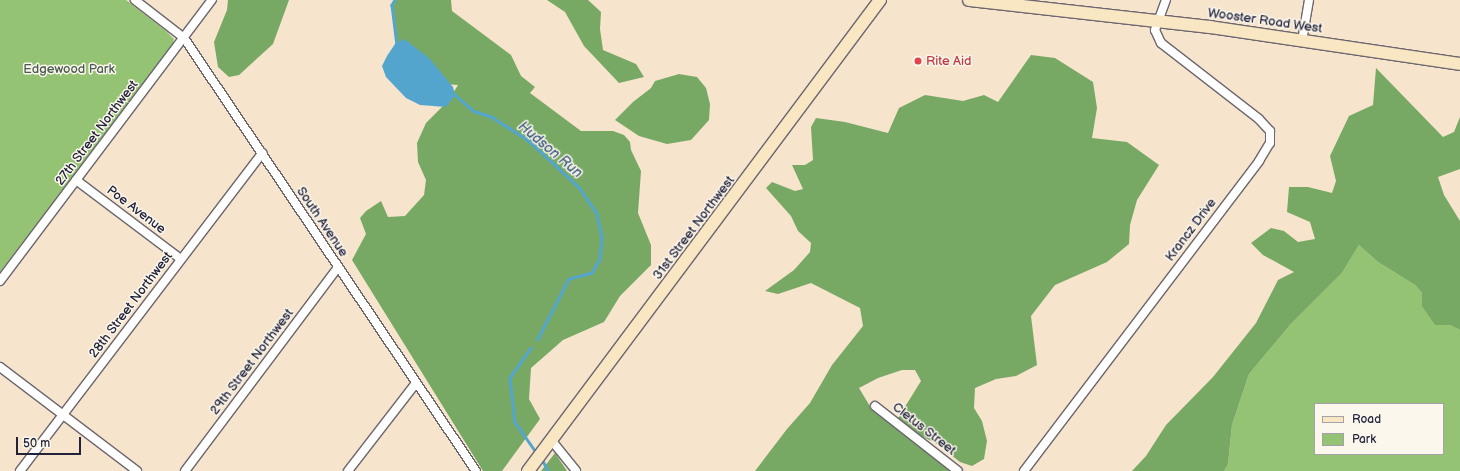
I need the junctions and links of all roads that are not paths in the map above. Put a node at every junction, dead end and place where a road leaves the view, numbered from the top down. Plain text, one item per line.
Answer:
1 (135, 0) edge
2 (212, 0) edge
3 (880, 0) edge
4 (969, 0) edge
5 (1166, 0) edge
6 (1309, 0) edge
7 (1157, 21) junction
8 (184, 38) junction
9 (1302, 41) junction
10 (1460, 64) edge
11 (262, 153) junction
12 (76, 180) junction
13 (181, 259) junction
14 (338, 267) junction
15 (0, 281) edge
16 (0, 367) edge
17 (416, 383) junction
18 (875, 406) dead end
19 (62, 414) junction
20 (552, 441) junction
21 (531, 467) edge
22 (20, 471) edge
23 (137, 471) edge
24 (184, 471) edge
25 (348, 471) edge
26 (476, 471) edge
27 (576, 471) edge
28 (958, 471) edge
29 (1024, 471) edge

1 - 8 street, South Avenue
2 - 8 street, 27th Street Northwest
3 - 20 main road, 31st Street Northwest
4 - 7 main road, Wooster Road West
5 - 7 street
6 - 9 street
7 - 9 main road, Wooster Road West
7 - 29 street, Krancz Drive
8 - 11 street, South Avenue
8 - 12 street, 27th Street Northwest
9 - 10 main road, Wooster Road West
11 - 13 street, 28th Street Northwest
11 - 14 street, South Avenue
12 - 13 street, Poe Avenue
12 - 15 street, 27th Street Northwest
13 - 19 street, 28th Street Northwest
14 - 17 street, South Avenue
14 - 24 street, 29th Street Northwest
16 - 19 street
17 - 25 street
17 - 26 street, South Avenue
18 - 28 street, Cletus Street
19 - 22 street, 28th Street Northwest
19 - 23 street
20 - 21 main road, 31st Street Northwest
20 - 27 street

